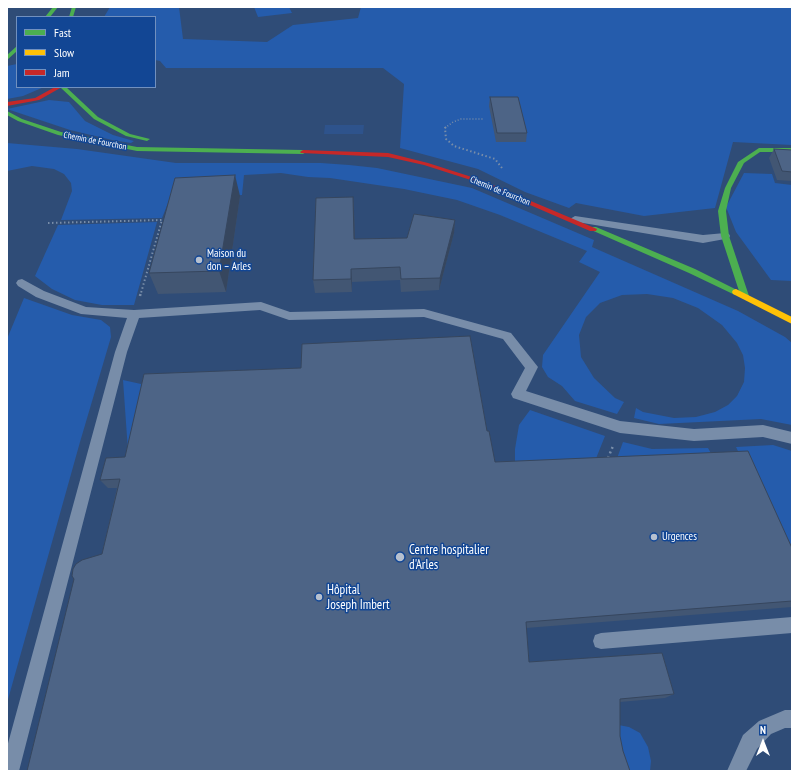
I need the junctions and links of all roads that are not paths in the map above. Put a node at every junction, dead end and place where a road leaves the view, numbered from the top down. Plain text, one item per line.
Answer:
1 (56, 7) edge
2 (48, 16) edge
3 (16, 49) edge
4 (7, 58) edge
5 (57, 88) edge
6 (64, 88) edge
7 (7, 104) edge
8 (7, 113) edge
9 (187, 149) junction
10 (792, 150) edge
11 (561, 216) junction
12 (725, 236) junction
13 (22, 283) dead end
14 (745, 296) junction
15 (134, 314) junction
16 (792, 321) edge
17 (792, 438) edge
18 (792, 625) edge
19 (601, 641) dead end
20 (792, 719) edge
21 (10, 771) edge
22 (736, 771) edge

1 - 2 street
3 - 4 street
5 - 7 street
6 - 9 street, Chemin de Fourchon
8 - 9 street, Chemin de Fourchon
9 - 11 street, Chemin de Fourchon
10 - 12 street
11 - 12 lane
11 - 14 street, Chemin de Fourchon
12 - 14 street
13 - 15 lane
14 - 16 street, Chemin de Fourchon
15 - 17 lane
15 - 21 lane
18 - 19 lane
20 - 22 lane

